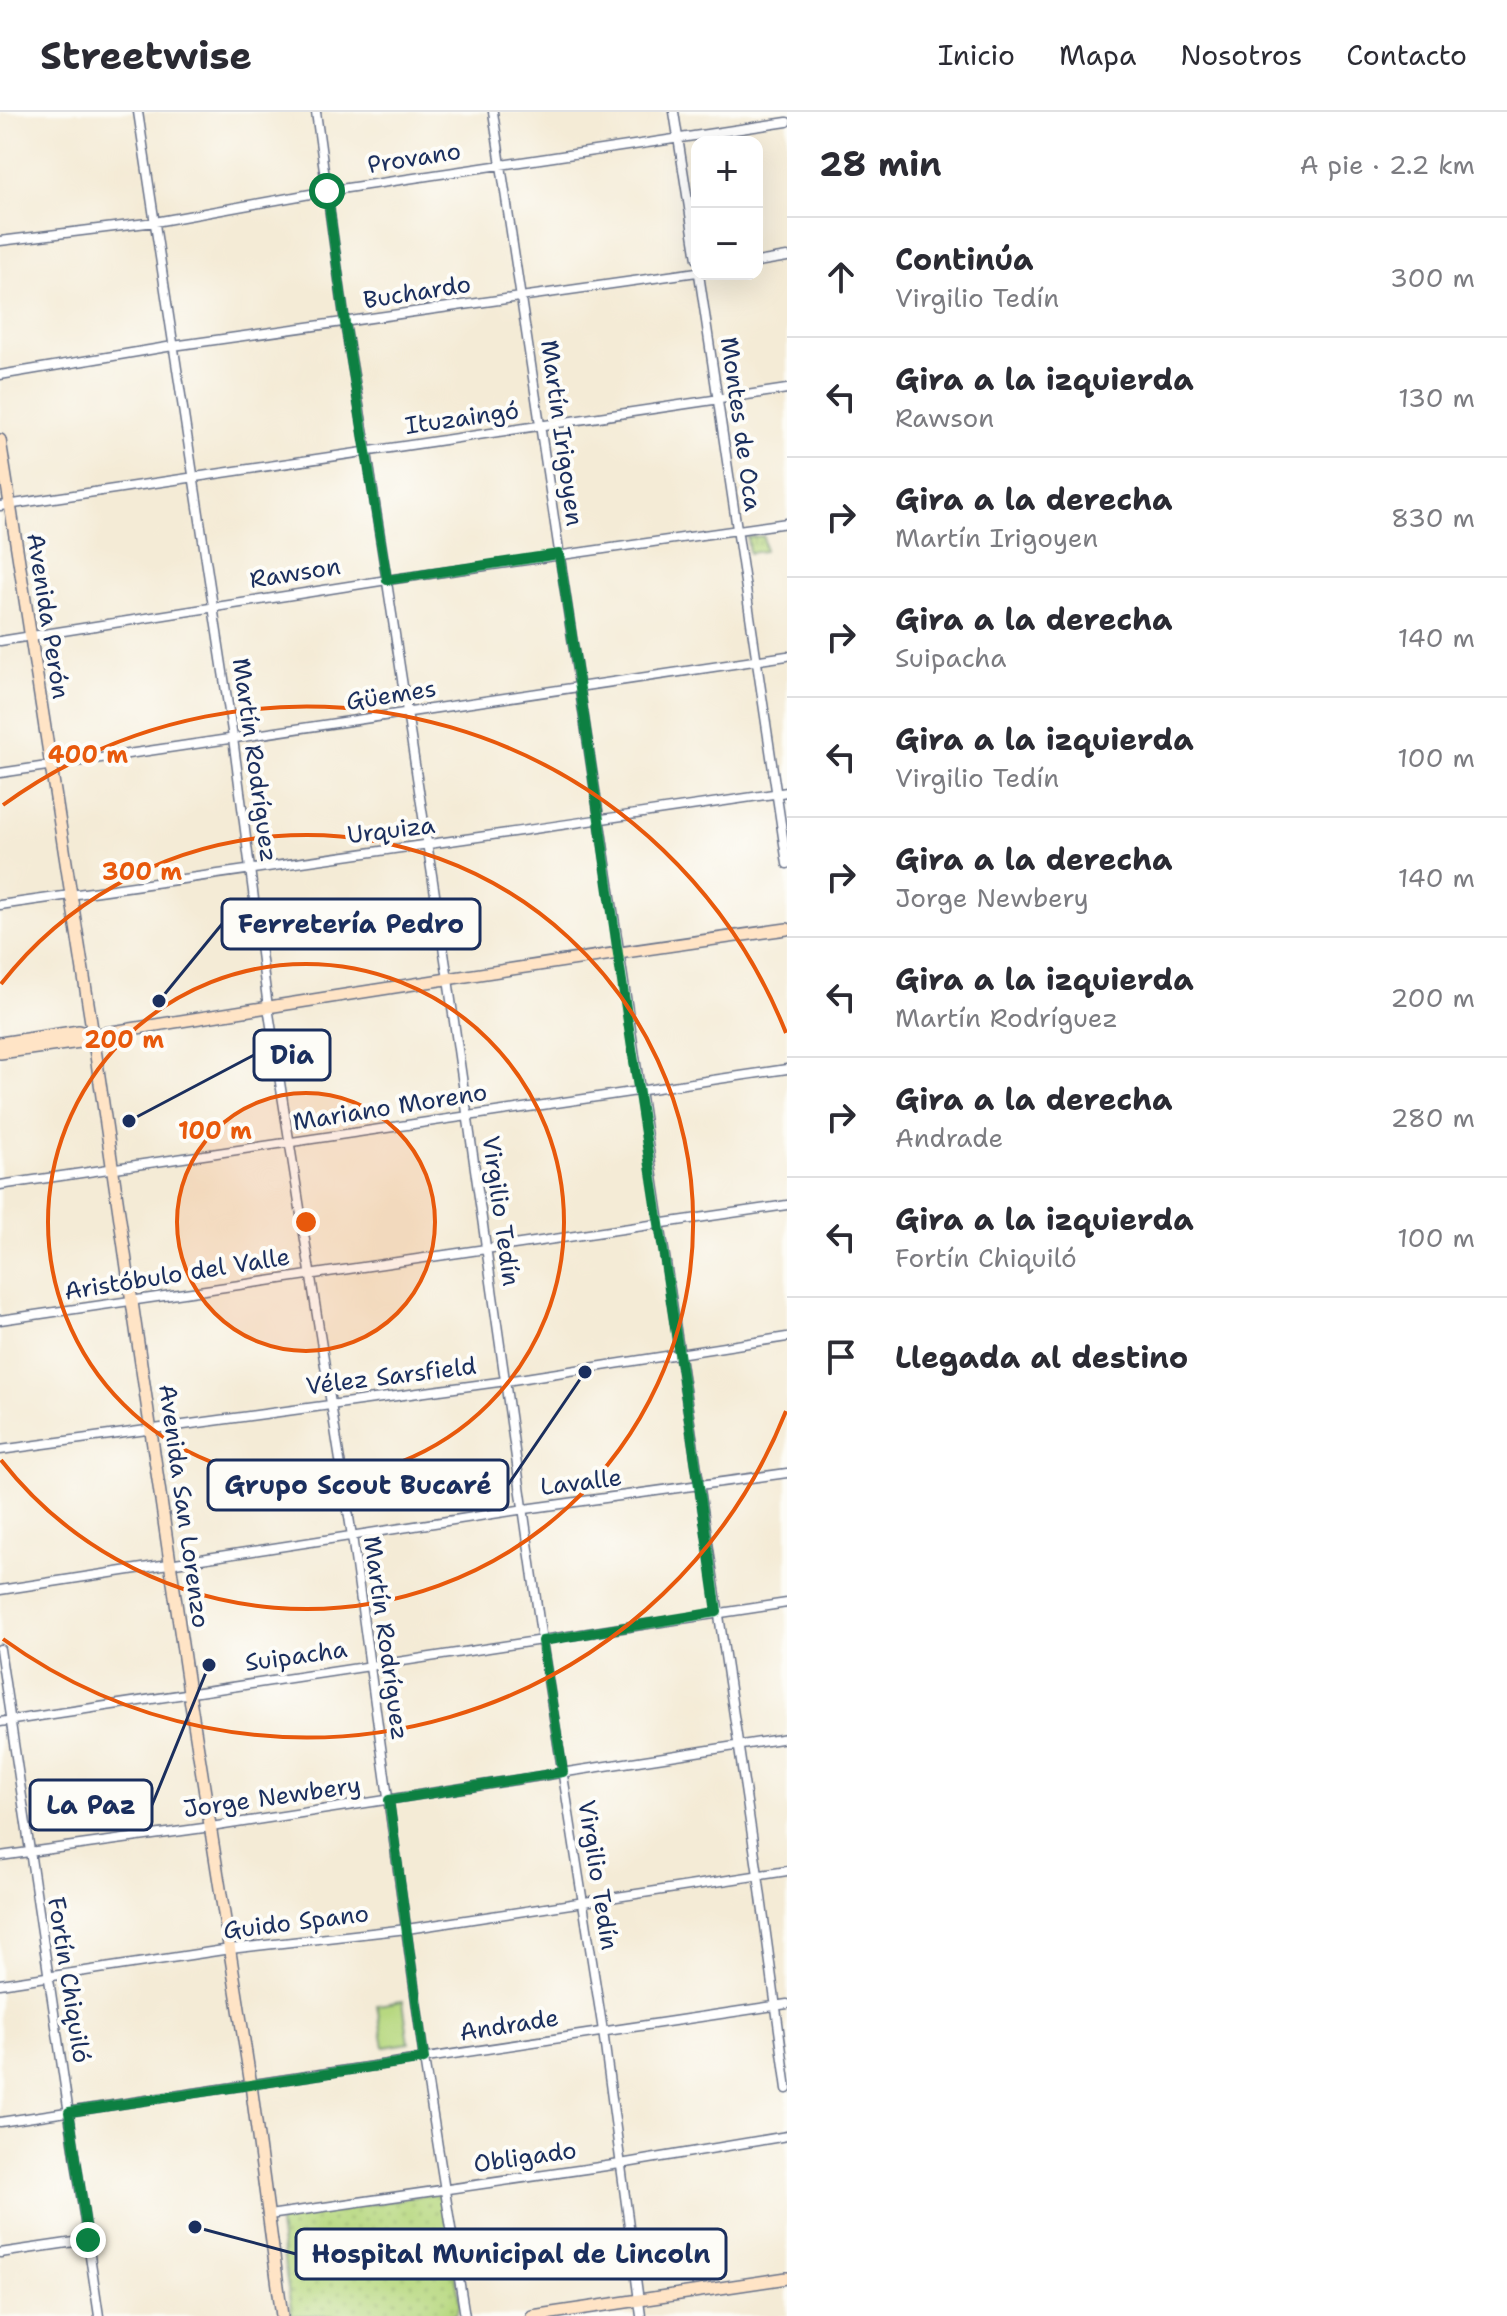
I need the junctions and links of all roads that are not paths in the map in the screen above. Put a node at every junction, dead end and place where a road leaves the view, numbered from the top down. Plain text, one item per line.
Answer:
1 (138, 112) edge
2 (316, 112) edge
3 (493, 112) edge
4 (674, 112) edge
5 (787, 122) edge
6 (677, 139) junction
7 (500, 165) junction
8 (327, 191) junction
9 (155, 222) junction
10 (691, 223) edge
11 (0, 241) edge
12 (787, 257) edge
13 (763, 261) edge
14 (691, 274) edge
15 (699, 280) edge
16 (522, 297) junction
17 (345, 323) junction
18 (173, 346) junction
19 (0, 375) edge
20 (787, 389) edge
21 (717, 400) junction
22 (542, 426) junction
23 (0, 440) edge
24 (367, 452) junction
25 (193, 477) junction
26 (5, 505) edge
27 (787, 523) edge
28 (736, 530) junction
29 (559, 554) junction
30 (387, 580) junction
31 (212, 606) junction
32 (29, 637) junction
33 (0, 641) edge
34 (787, 656) edge
35 (756, 662) junction
36 (581, 685) junction
37 (406, 713) junction
38 (233, 738) junction
39 (49, 766) junction
40 (0, 773) edge
41 (787, 792) edge
42 (775, 794) junction
43 (600, 817) junction
44 (426, 846) junction
45 (787, 864) edge
46 (251, 867) junction
47 (70, 895) junction
48 (0, 905) edge
49 (787, 929) edge
50 (618, 952) junction
51 (448, 979) junction
52 (268, 1007) junction
53 (93, 1035) junction
54 (0, 1043) edge
55 (0, 1053) edge
56 (787, 1069) edge
57 (639, 1090) junction
58 (467, 1115) junction
59 (292, 1143) junction
60 (112, 1169) junction
61 (0, 1185) edge
62 (787, 1205) edge
63 (661, 1221) junction
64 (486, 1249) junction
65 (312, 1274) junction
66 (132, 1301) junction
67 (0, 1320) edge
68 (787, 1337) edge
69 (680, 1353) junction
70 (506, 1381) junction
71 (330, 1404) junction
72 (151, 1429) junction
73 (0, 1450) edge
74 (787, 1473) edge
75 (700, 1486) junction
76 (525, 1509) junction
77 (352, 1536) junction
78 (170, 1563) junction
79 (0, 1590) edge
80 (787, 1603) edge
81 (717, 1612) junction
82 (542, 1641) junction
83 (0, 1649) edge
84 (369, 1666) junction
85 (189, 1692) junction
86 (5, 1721) edge
87 (787, 1738) edge
88 (737, 1745) junction
89 (563, 1772) junction
90 (389, 1800) junction
91 (211, 1827) junction
92 (29, 1852) junction
93 (0, 1856) edge
94 (787, 1871) edge
95 (758, 1875) junction
96 (581, 1902) junction
97 (407, 1929) junction
98 (230, 1949) junction
99 (48, 1977) junction
100 (0, 1984) edge
101 (787, 2004) edge
102 (775, 2005) junction
103 (603, 2031) junction
104 (424, 2059) junction
105 (251, 2085) junction
106 (787, 2089) edge
107 (69, 2112) junction
108 (0, 2122) edge
109 (787, 2136) edge
110 (620, 2164) junction
111 (446, 2188) junction
112 (269, 2215) junction
113 (88, 2240) junction
114 (0, 2253) edge
115 (787, 2278) edge
116 (639, 2300) junction
117 (99, 2316) edge
118 (282, 2316) edge
119 (465, 2316) edge
120 (532, 2316) edge
121 (641, 2316) edge

1 - 9 street, Martín Rodríguez
2 - 8 street, Virgilio Tedín
3 - 7 street, Martín Irigoyen
4 - 6 street
5 - 6 street, Provano
6 - 7 street, Provano
6 - 10 street
7 - 8 street, Provano
7 - 16 street, Martín Irigoyen
8 - 9 street, Provano
8 - 17 street, Virgilio Tedín
9 - 11 street, Provano
9 - 18 street, Martín Rodríguez
12 - 13 street
14 - 16 street, Buchardo
15 - 21 street, Montes de Oca
16 - 17 street, Buchardo
16 - 22 street, Martín Irigoyen
17 - 18 street, Buchardo
17 - 24 street, Virgilio Tedín
18 - 19 street, Buchardo
18 - 25 street, Martín Rodríguez
20 - 21 street, Ituzaingó
21 - 22 street, Ituzaingó
21 - 28 street, Montes de Oca
22 - 24 street, Ituzaingó
22 - 29 street, Martín Irigoyen
23 - 26 main road, Avenida Perón
24 - 25 street, Ituzaingó
24 - 30 street, Virgilio Tedín
25 - 26 street, Ituzaingó
25 - 31 street, Martín Rodríguez
26 - 32 main road, Avenida Perón
27 - 28 street, Rawson
28 - 29 street, Rawson
28 - 35 street, Montes de Oca
29 - 30 street, Rawson
29 - 36 street, Martín Irigoyen
30 - 31 street, Rawson
30 - 37 street, Virgilio Tedín
31 - 32 street, Rawson
31 - 38 street, Martín Rodríguez
32 - 33 street, Rawson
32 - 39 main road, Avenida Perón
34 - 35 street, Güemes
35 - 36 street, Güemes
35 - 42 street, Montes de Oca
36 - 37 street, Güemes
36 - 43 street, Martín Irigoyen
37 - 38 street, Güemes
37 - 44 street, Virgilio Tedín
38 - 39 street, Güemes
38 - 46 street, Martín Rodríguez
39 - 40 street, Güemes
39 - 47 main road, Avenida Perón
41 - 42 street, Urquiza
42 - 43 street, Urquiza
42 - 45 street, Montes de Oca
43 - 44 street, Urquiza
43 - 50 street, Martín Irigoyen
44 - 46 street, Urquiza
44 - 51 street, Virgilio Tedín
46 - 47 street, Urquiza
46 - 52 street, Martín Rodríguez
47 - 48 street, Urquiza
47 - 53 main road, Avenida Perón
49 - 50 main road
50 - 51 main road
50 - 57 street, Martín Irigoyen
51 - 52 main road
51 - 58 street, Virgilio Tedín
52 - 53 main road
52 - 59 street, Martín Rodríguez
53 - 54 main road
53 - 55 main road
53 - 60 main road, Avenida San Lorenzo
56 - 57 street, Mariano Moreno
57 - 58 street, Mariano Moreno
57 - 63 street, Martín Irigoyen
58 - 59 street, Mariano Moreno
58 - 64 street, Virgilio Tedín
59 - 60 street, Mariano Moreno
59 - 65 street, Martín Rodríguez
60 - 61 street, Mariano Moreno
60 - 66 main road, Avenida San Lorenzo
62 - 63 street, Aristóbulo del Valle
63 - 64 street, Aristóbulo del Valle
63 - 69 street, Martín Irigoyen
64 - 65 street, Aristóbulo del Valle
64 - 70 street, Virgilio Tedín
65 - 66 street, Aristóbulo del Valle
65 - 71 street, Martín Rodríguez
66 - 67 street, Aristóbulo del Valle
66 - 72 main road, Avenida San Lorenzo
68 - 69 street, Vélez Sarsfield
69 - 70 street, Vélez Sarsfield
69 - 75 street, Martín Irigoyen
70 - 71 street, Vélez Sarsfield
70 - 76 street, Virgilio Tedín
71 - 72 street, Vélez Sarsfield
71 - 77 street, Martín Rodríguez
72 - 73 street, Vélez Sarsfield
72 - 78 main road, Avenida San Lorenzo
74 - 75 street, Lavalle
75 - 76 street, Lavalle
75 - 81 street, Martín Irigoyen
76 - 77 street, Lavalle
76 - 82 street, Virgilio Tedín
77 - 78 street, Lavalle
77 - 84 street, Martín Rodríguez
78 - 79 street, Lavalle
78 - 85 main road, Avenida San Lorenzo
80 - 81 street, Suipacha
81 - 82 street, Suipacha
81 - 88 street, Martín Irigoyen
82 - 84 street, Suipacha
82 - 89 street, Virgilio Tedín
83 - 86 street, Fortín Chiquiló
84 - 85 street, Suipacha
84 - 90 street, Martín Rodríguez
85 - 86 street, Suipacha
85 - 91 main road, Avenida San Lorenzo
86 - 92 street, Fortín Chiquiló
87 - 88 street, Jorge Newbery
88 - 89 street, Jorge Newbery
88 - 95 street, Martín Irigoyen
89 - 90 street, Jorge Newbery
89 - 96 street, Virgilio Tedín
90 - 91 street, Jorge Newbery
90 - 97 street, Martín Rodríguez
91 - 92 street, Jorge Newbery
91 - 98 main road, Avenida San Lorenzo
92 - 93 street, Jorge Newbery
92 - 99 street, Fortín Chiquiló
94 - 95 street, Guido Spano
95 - 96 street, Guido Spano
95 - 102 street, Martín Irigoyen
96 - 97 street, Guido Spano
96 - 103 street, Virgilio Tedín
97 - 98 street, Guido Spano
97 - 104 street, Martín Rodríguez
98 - 99 street, Guido Spano
98 - 105 main road, Avenida San Lorenzo
99 - 100 street, Guido Spano
99 - 107 street, Fortín Chiquiló
101 - 102 street, Andrade
102 - 103 street, Andrade
102 - 106 street, Martín Irigoyen
103 - 104 street, Andrade
103 - 110 street, Virgilio Tedín
104 - 105 street, Andrade
104 - 111 street, Martín Rodríguez
105 - 107 street, Andrade
105 - 112 main road, Avenida San Lorenzo
107 - 108 street, Andrade
107 - 113 street, Fortín Chiquiló
109 - 110 street, Obligado
110 - 111 street, Obligado
110 - 116 street, Virgilio Tedín
111 - 112 street, Obligado
111 - 119 street, Martín Rodríguez
112 - 118 main road, Avenida San Lorenzo
113 - 114 street
113 - 117 street, Fortín Chiquiló
115 - 116 main road
116 - 120 main road
116 - 121 street, Virgilio Tedín

